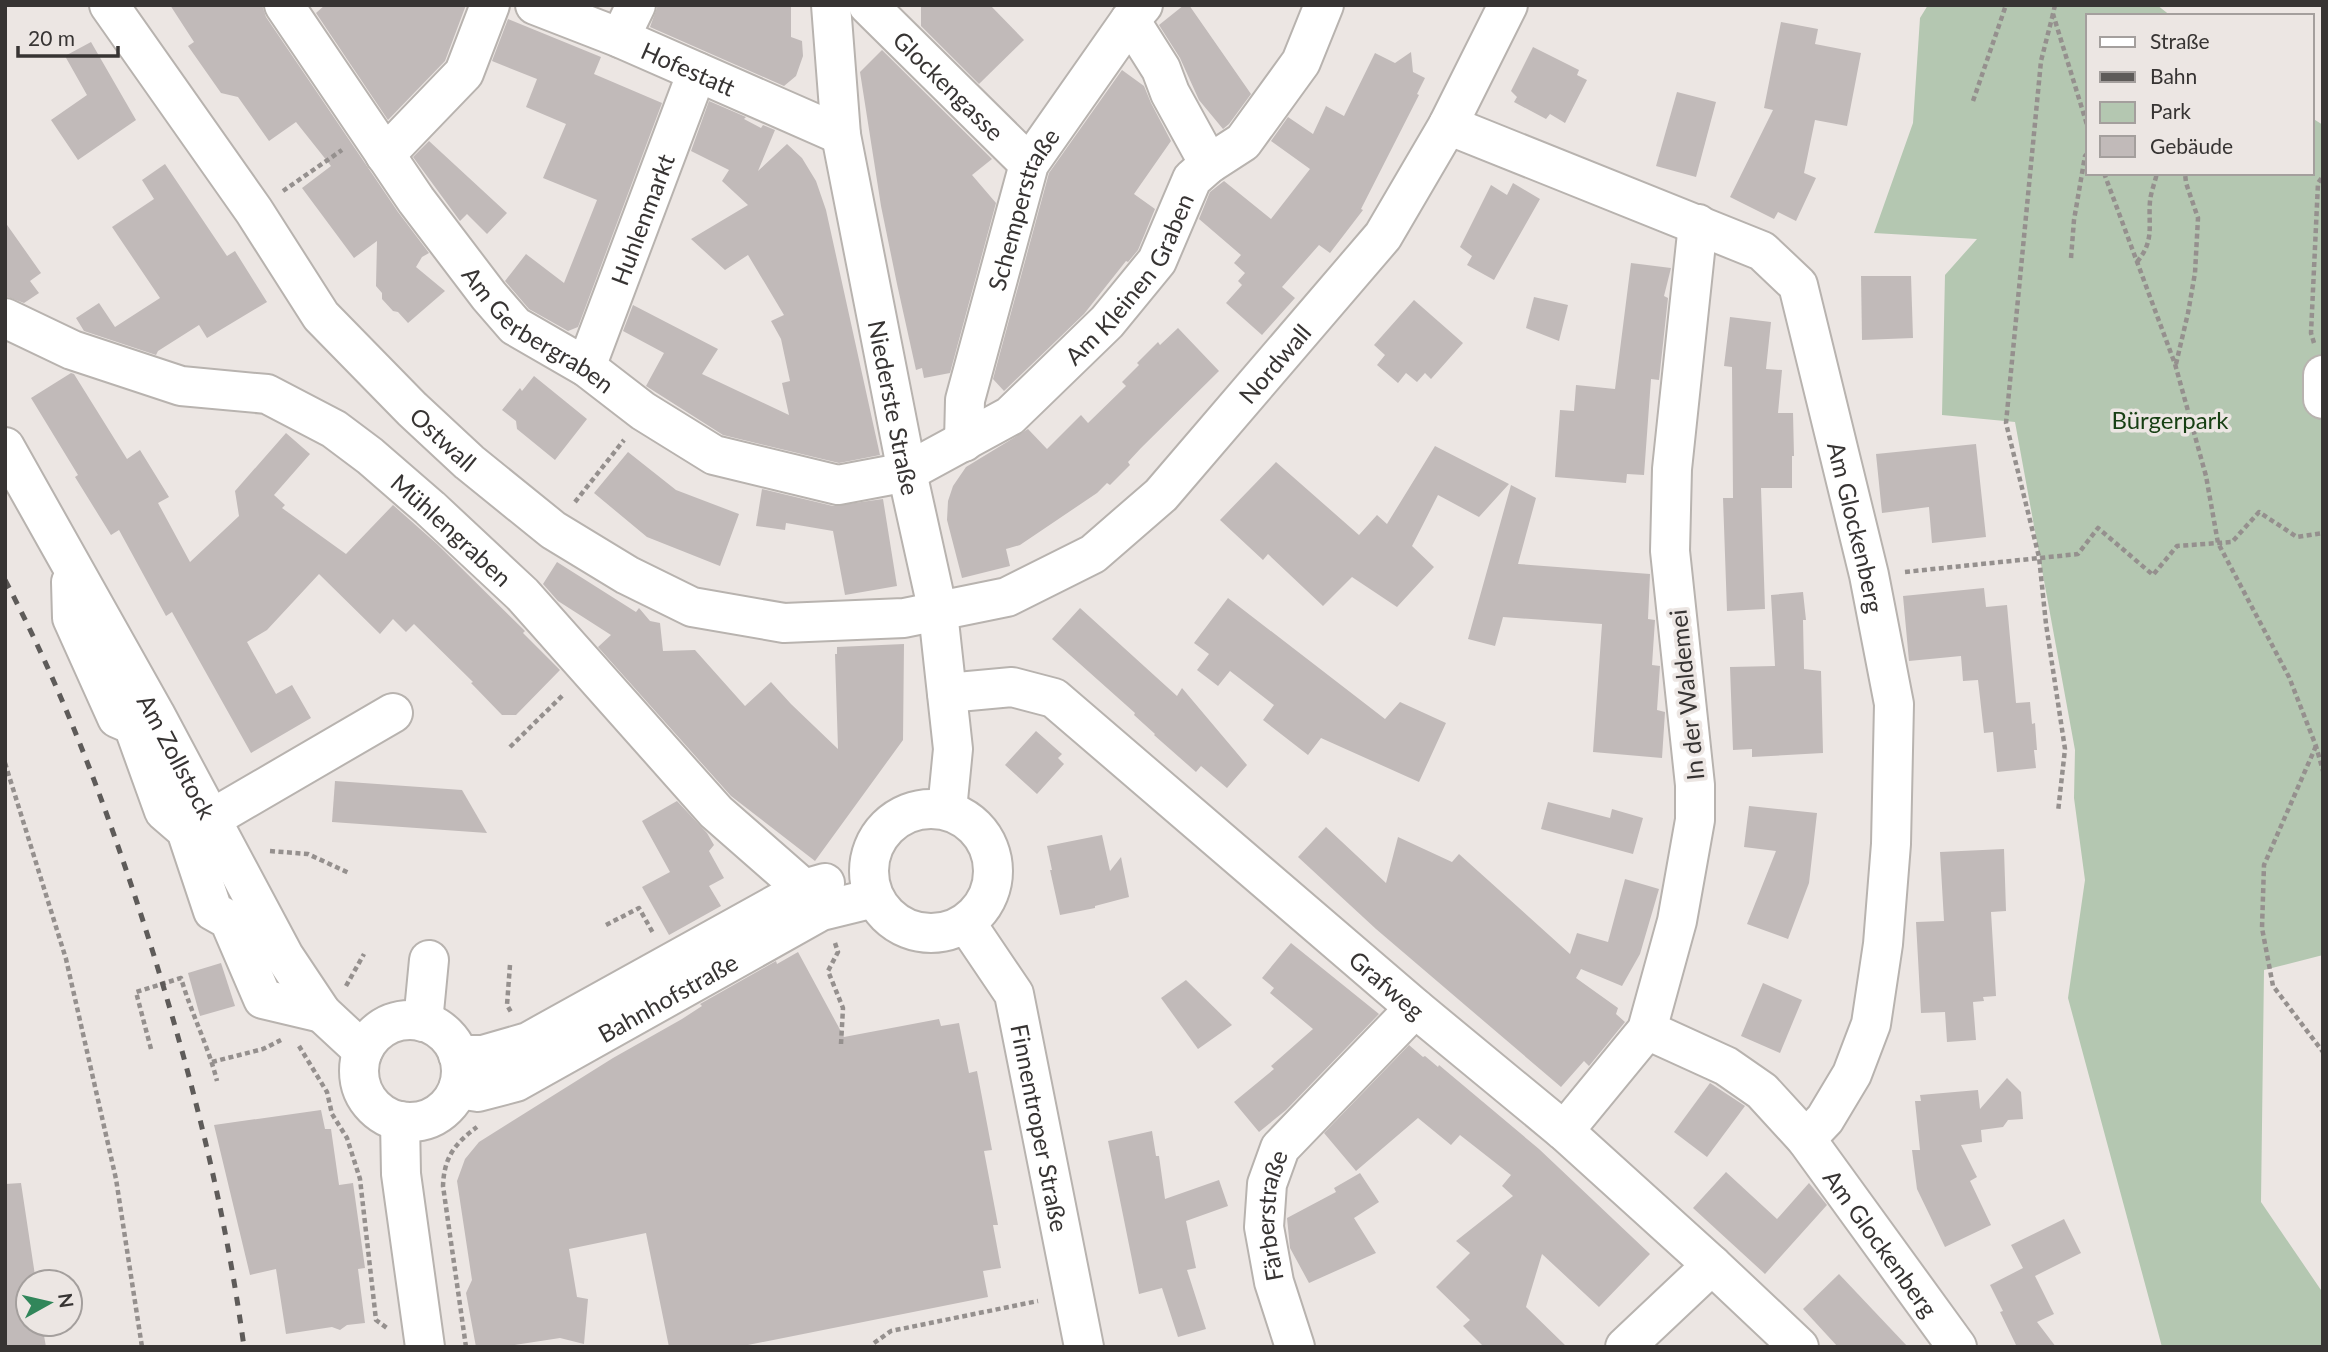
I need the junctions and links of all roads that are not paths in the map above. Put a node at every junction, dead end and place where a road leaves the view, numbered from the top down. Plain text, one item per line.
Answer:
1 (109, 5) edge
2 (284, 5) edge
3 (490, 5) edge
4 (535, 5) edge
5 (831, 5) edge
6 (868, 5) edge
7 (1324, 5) edge
8 (1508, 5) edge
9 (1137, 13) edge
10 (628, 22) edge
11 (697, 72) junction
12 (1448, 125) junction
13 (841, 135) junction
14 (377, 143) junction
15 (1029, 164) junction
16 (1209, 164) junction
17 (1698, 224) junction
18 (5, 318) edge
19 (586, 367) junction
20 (964, 442) junction
21 (5, 447) edge
22 (907, 472) junction
23 (938, 612) junction
24 (947, 693) junction
25 (393, 713) dead end
26 (947, 810) junction
27 (208, 832) junction
28 (871, 885) junction
29 (816, 899) junction
30 (966, 923) junction
31 (429, 960) dead end
32 (1415, 1008) junction
33 (423, 1022) junction
34 (1647, 1030) junction
35 (363, 1051) junction
36 (458, 1072) junction
37 (400, 1121) junction
38 (1564, 1131) junction
39 (1806, 1139) junction
40 (1712, 1265) junction
41 (425, 1347) edge
42 (1084, 1347) edge
43 (1295, 1347) edge
44 (1625, 1347) edge
45 (1799, 1347) edge
46 (1957, 1347) edge

1 - 23 street, Ostwall
2 - 14 street, Am Gerbergraben
3 - 14 street
4 - 10 street, Hofestatt
5 - 13 street, Niederste Straße
6 - 15 street, Glockengasse
7 - 16 street, Am Kleinen Graben
8 - 12 street, Nordwall
9 - 15 street, Schemperstraße
9 - 16 street
10 - 11 street, Hofestatt
11 - 13 street, Hofestatt
11 - 19 street, Huhlenmarkt
12 - 17 street, Am Glockenberg
12 - 23 street, Nordwall
13 - 22 street, Niederste Straße
14 - 19 street, Am Gerbergraben
15 - 20 street, Schemperstraße
16 - 20 street, Am Kleinen Graben
17 - 34 street, In der Waldemei
17 - 39 street, Am Glockenberg
18 - 29 street, Mühlengraben
19 - 22 street, Am Gerbergraben
20 - 22 street, Am Kleinen Graben
21 - 27 street, Am Zollstock
22 - 23 street, Niederste Straße
23 - 24 street, Niederste Straße
24 - 26 street, Niederste Straße
24 - 32 street, Grafweg
25 - 27 street
26 - 28 street
26 - 30 street
27 - 35 street, Am Zollstock
28 - 29 street, Bahnhofstraße
28 - 30 street
29 - 36 street, Bahnhofstraße
29 - 36 street, Bahnhofstraße
30 - 42 street, Finnentroper Straße
31 - 33 street
32 - 38 street, Grafweg
32 - 43 street, Färberstraße
33 - 35 street
33 - 36 street
34 - 38 street, In der Waldemei
34 - 39 street, Am Glockenberg
35 - 37 street
36 - 37 street
37 - 41 street
38 - 40 street, Grafweg
39 - 46 street, Am Glockenberg
40 - 44 street
40 - 45 street, Grafweg

